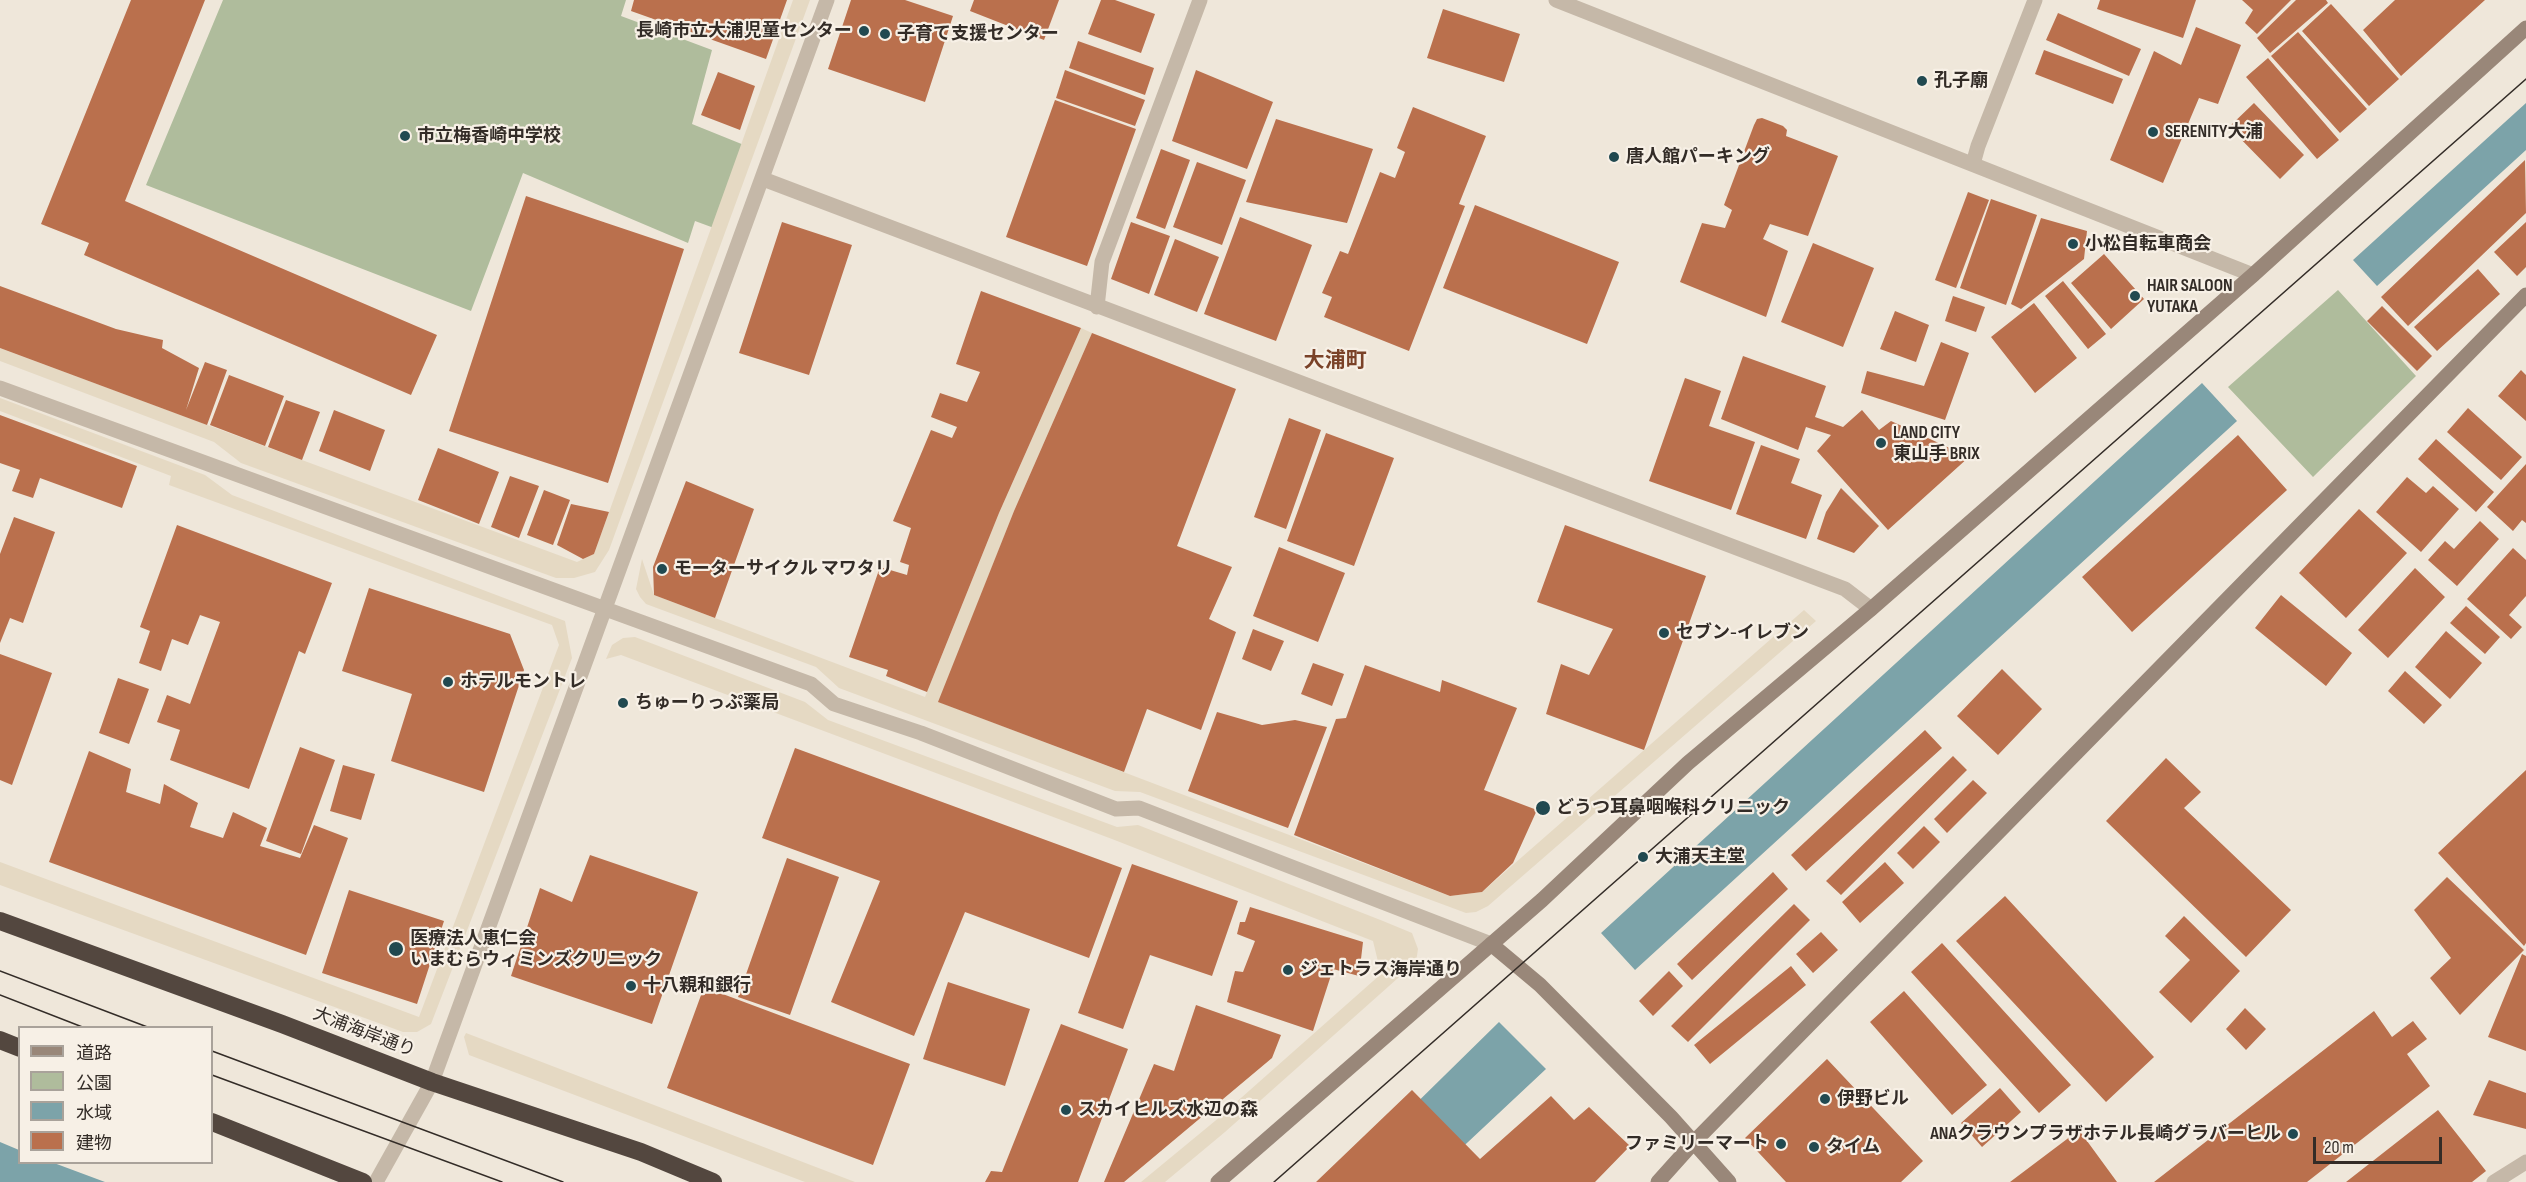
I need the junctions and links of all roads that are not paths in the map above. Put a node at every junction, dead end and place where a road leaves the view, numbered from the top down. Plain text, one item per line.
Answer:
1 (827, 0) edge
2 (1200, 0) edge
3 (1556, 0) edge
4 (2035, 0) edge
5 (2526, 28) edge
6 (1973, 164) junction
7 (763, 179) junction
8 (2253, 275) junction
9 (2526, 295) edge
10 (1097, 307) junction
11 (0, 388) edge
12 (605, 609) junction
13 (1871, 609) junction
14 (0, 921) edge
15 (1491, 944) junction
16 (0, 1040) edge
17 (18, 1047) edge
18 (432, 1082) junction
19 (213, 1122) edge
20 (1693, 1143) junction
21 (2526, 1162) edge
22 (363, 1182) edge
23 (376, 1182) edge
24 (713, 1182) edge
25 (1218, 1182) edge
26 (1658, 1182) edge
27 (1729, 1182) edge
28 (2494, 1182) edge

1 - 7 street
2 - 10 street
3 - 6 street
4 - 6 street
5 - 8 street
6 - 8 street
7 - 10 street
7 - 12 street
8 - 13 street
9 - 20 street
10 - 13 street
11 - 12 street
12 - 15 street
12 - 18 street
13 - 15 street
14 - 18 highway, 大浦海岸通り
15 - 20 street
15 - 25 street
16 - 17 highway
18 - 23 street
18 - 24 highway, 大浦海岸通り
19 - 22 highway
20 - 26 street
20 - 27 street
21 - 28 street

